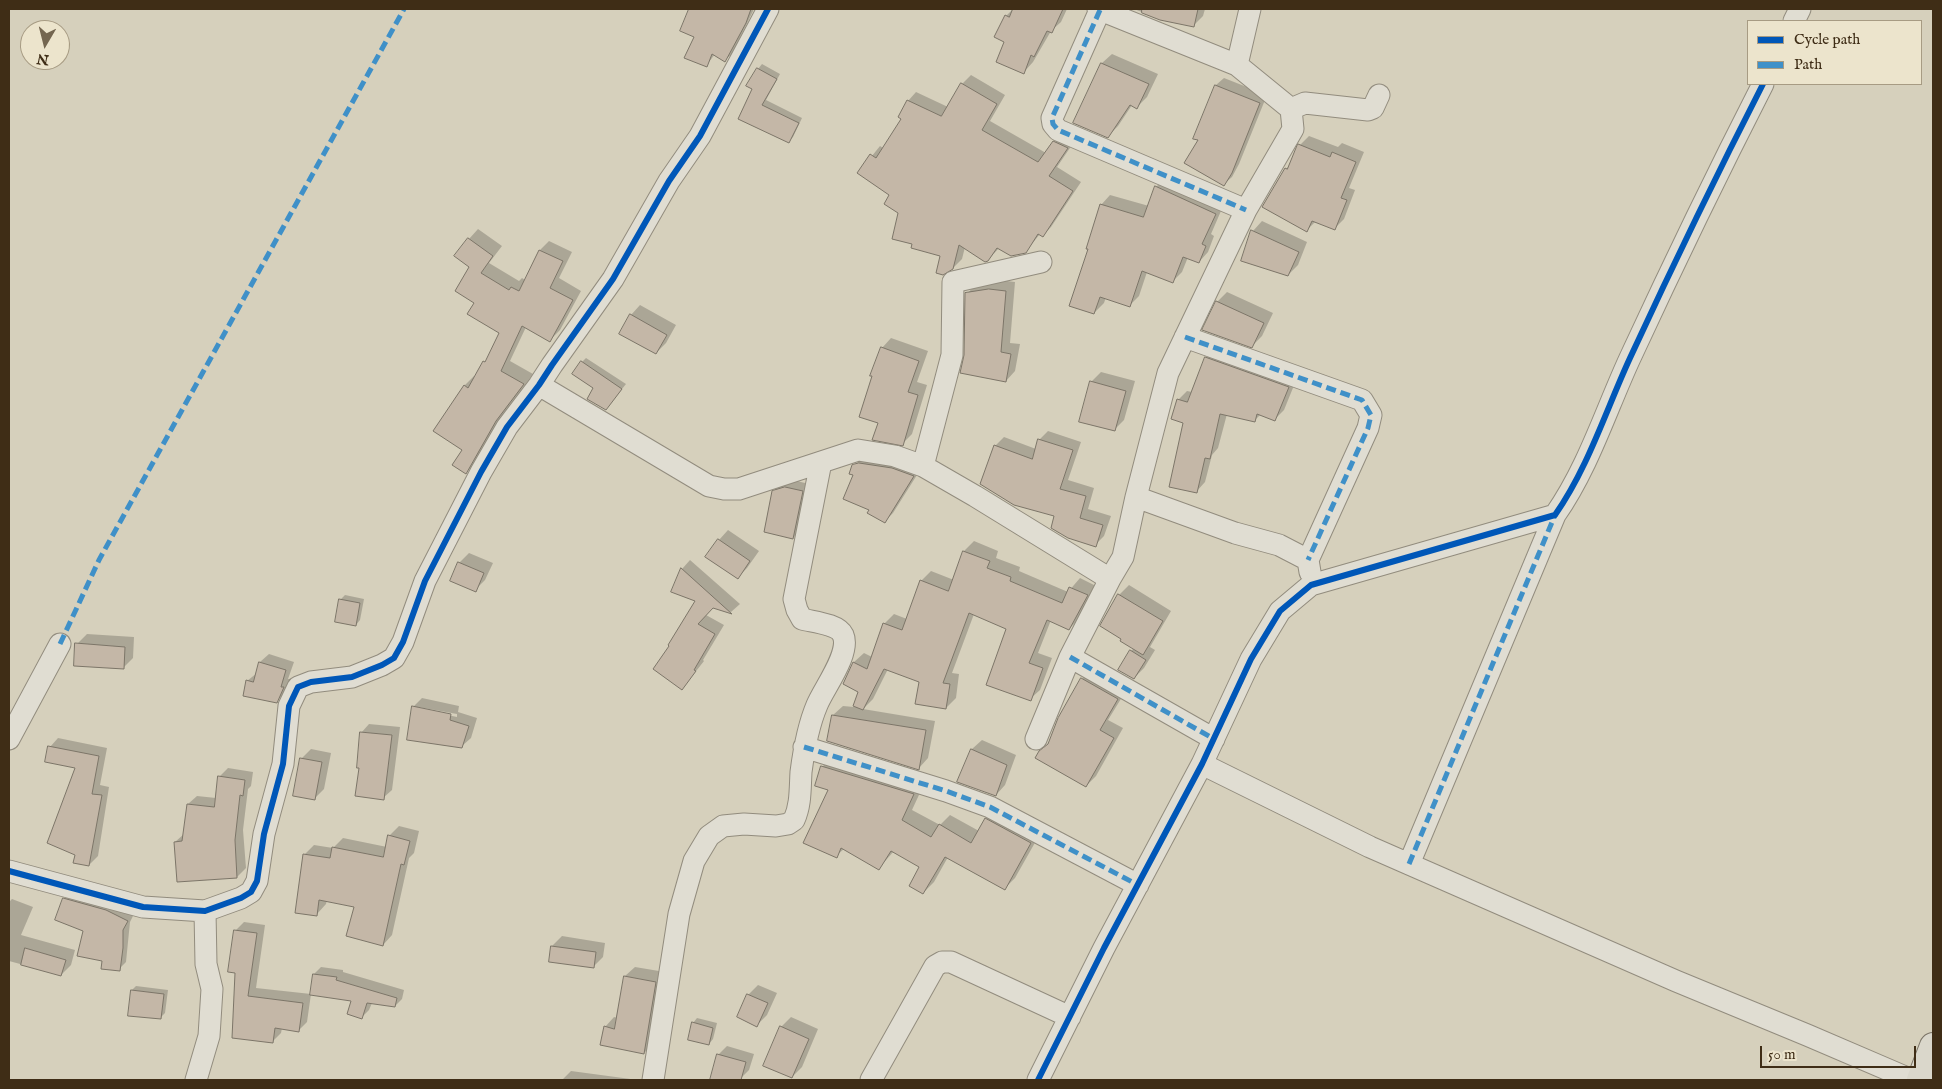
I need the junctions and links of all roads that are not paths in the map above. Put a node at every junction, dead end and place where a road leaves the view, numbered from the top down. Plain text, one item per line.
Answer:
1 (768, 9) edge
2 (1099, 9) edge
3 (1250, 9) edge
4 (1236, 65) junction
5 (1762, 85) edge
6 (1379, 95) dead end
7 (1291, 109) junction
8 (1246, 210) junction
9 (1041, 262) dead end
10 (1185, 336) junction
11 (539, 386) junction
12 (820, 462) junction
13 (923, 466) junction
14 (1136, 497) junction
15 (1555, 515) junction
16 (1308, 560) junction
17 (1110, 579) junction
18 (1311, 585) junction
19 (60, 644) dead end
20 (1070, 657) junction
21 (9, 739) edge
22 (1036, 739) dead end
23 (1214, 739) junction
24 (804, 747) junction
25 (1202, 764) junction
26 (1409, 864) junction
27 (9, 871) edge
28 (1138, 885) junction
29 (205, 911) junction
30 (1070, 1017) junction
31 (1933, 1046) edge
32 (196, 1080) edge
33 (653, 1080) edge
34 (871, 1080) edge
35 (1038, 1080) edge
36 (1912, 1080) edge
37 (1920, 1080) edge

1 - 11 street
2 - 4 street
2 - 8 street
3 - 4 street
4 - 7 street
5 - 15 street
6 - 7 street
7 - 8 street
8 - 10 street
9 - 13 street
10 - 14 street
10 - 16 street
11 - 12 street
11 - 29 street
12 - 13 street
12 - 24 street
13 - 17 street
14 - 16 street
14 - 17 street
15 - 18 street
15 - 26 street
16 - 18 street
17 - 20 street
18 - 23 street
19 - 21 street
20 - 22 street
20 - 23 street
23 - 25 street
24 - 28 street
24 - 33 street
25 - 26 street
25 - 28 street
26 - 36 street
27 - 29 street
28 - 30 street
29 - 32 street
30 - 34 street
30 - 35 street
31 - 37 main road

